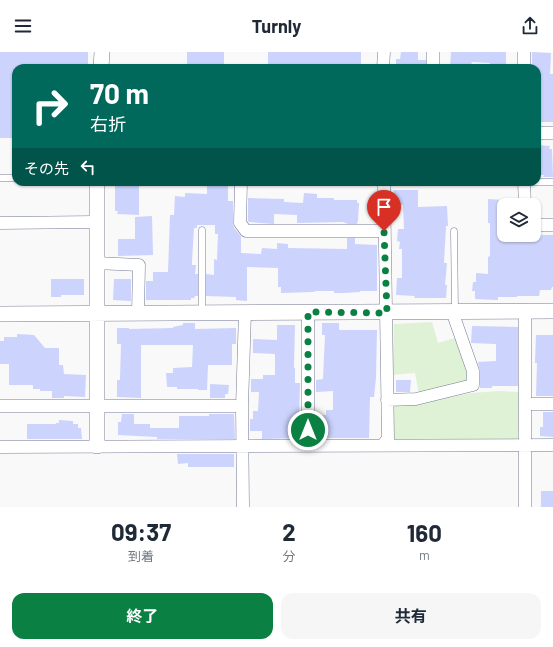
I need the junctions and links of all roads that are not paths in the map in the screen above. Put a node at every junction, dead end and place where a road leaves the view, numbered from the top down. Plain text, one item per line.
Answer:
1 (102, 52) edge
2 (384, 52) edge
3 (433, 52) edge
4 (524, 52) edge
5 (101, 64) edge
6 (384, 64) edge
7 (434, 64) edge
8 (524, 64) edge
9 (541, 133) edge
10 (553, 133) edge
11 (0, 178) edge
12 (12, 178) edge
13 (541, 182) edge
14 (553, 182) edge
15 (97, 186) edge
16 (241, 186) edge
17 (384, 186) edge
18 (524, 186) edge
19 (525, 198) edge
20 (96, 222) junction
21 (0, 223) edge
22 (541, 225) edge
23 (553, 225) edge
24 (202, 230) dead end
25 (384, 231) junction
26 (454, 231) dead end
27 (96, 263) junction
28 (454, 311) junction
29 (526, 311) junction
30 (553, 311) edge
31 (202, 312) junction
32 (245, 312) junction
33 (308, 312) junction
34 (96, 313) junction
35 (138, 313) junction
36 (387, 313) junction
37 (0, 314) edge
38 (387, 400) junction
39 (525, 404) junction
40 (553, 404) edge
41 (0, 406) edge
42 (97, 406) junction
43 (242, 406) junction
44 (383, 445) junction
45 (553, 445) edge
46 (97, 446) junction
47 (308, 446) junction
48 (524, 446) junction
49 (0, 447) edge
50 (243, 447) junction
51 (243, 507) edge
52 (525, 507) edge

1 - 5 street
2 - 6 street
3 - 7 street
4 - 8 street
9 - 10 street
11 - 12 lane
13 - 14 lane
15 - 20 street
16 - 25 street
17 - 25 street
18 - 19 street
20 - 21 street
20 - 27 street
22 - 23 street
24 - 31 lane
25 - 36 street
26 - 28 lane
27 - 34 street
27 - 35 street
28 - 29 street
28 - 36 street
28 - 38 street
29 - 30 street
29 - 39 street
31 - 32 street
31 - 35 street
32 - 33 street
32 - 43 street
33 - 36 street
33 - 47 street
34 - 35 street
34 - 37 street
34 - 42 street
36 - 38 street
38 - 44 street
39 - 40 street
39 - 48 street
41 - 42 street
42 - 43 street
42 - 46 street
43 - 50 street
44 - 47 street
44 - 48 street
45 - 48 street
46 - 49 street
46 - 50 street
47 - 50 street
48 - 52 street
50 - 51 street

